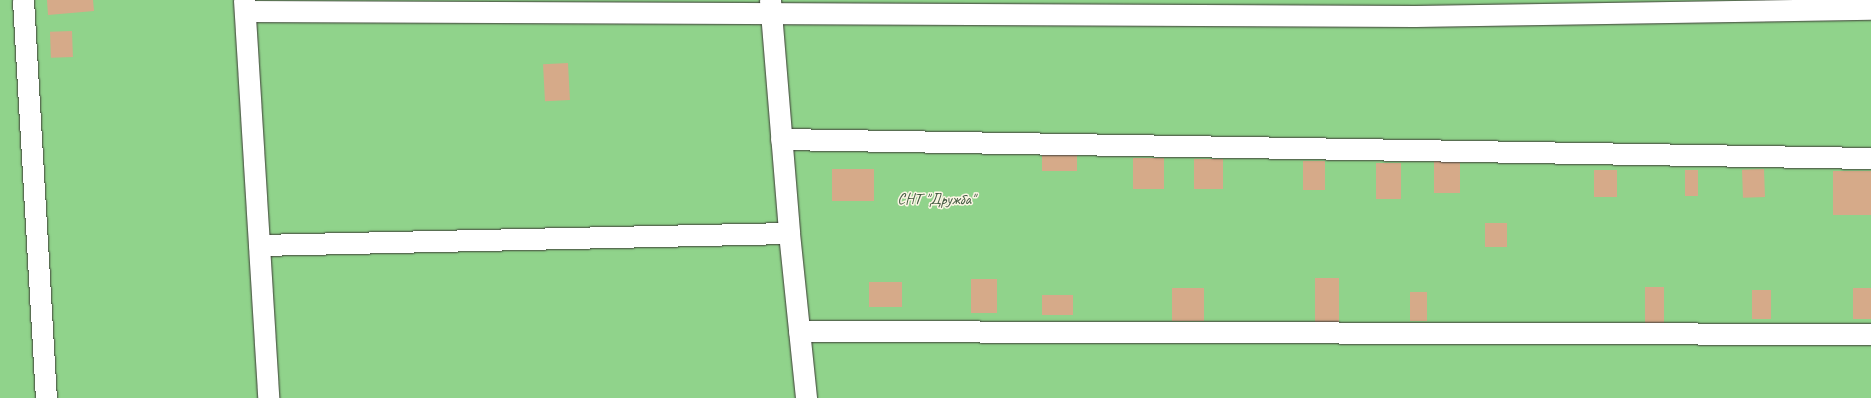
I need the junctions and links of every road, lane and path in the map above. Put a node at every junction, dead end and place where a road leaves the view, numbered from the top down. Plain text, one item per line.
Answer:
1 (23, 0) edge
2 (245, 5) edge
3 (770, 8) edge
4 (1415, 8) edge
5 (1871, 9) edge
6 (781, 139) junction
7 (1871, 158) edge
8 (789, 233) junction
9 (259, 245) junction
10 (799, 330) junction
11 (1871, 334) edge
12 (46, 398) edge
13 (268, 398) edge
14 (806, 398) edge

1 - 12 street
2 - 3 street
2 - 9 street
3 - 4 street
3 - 6 street
4 - 5 street
6 - 7 street
6 - 8 street
8 - 9 street
8 - 10 street
9 - 13 street
10 - 11 street
10 - 14 street

